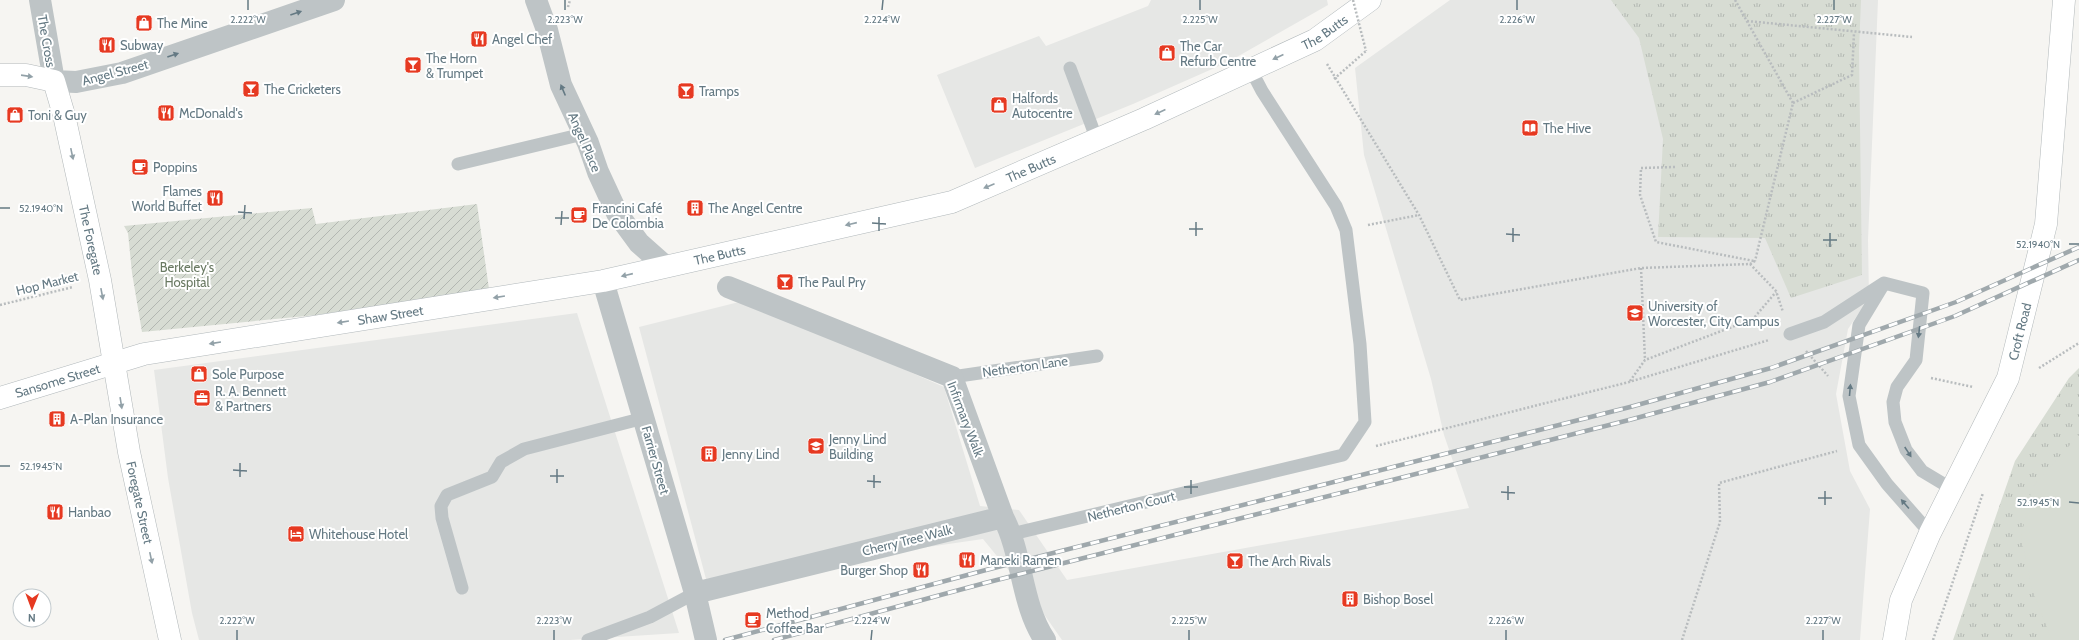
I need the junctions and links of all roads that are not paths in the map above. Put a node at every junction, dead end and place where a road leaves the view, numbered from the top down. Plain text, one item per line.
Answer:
1 (40, 0) edge
2 (334, 0) edge
3 (536, 0) edge
4 (1370, 0) edge
5 (2064, 0) edge
6 (1070, 68) dead end
7 (1251, 70) junction
8 (0, 74) edge
9 (54, 81) junction
10 (583, 134) junction
11 (1097, 140) junction
12 (458, 164) dead end
13 (665, 266) junction
14 (603, 281) junction
15 (1884, 283) junction
16 (728, 288) dead end
17 (1790, 334) road end
18 (1097, 356) dead end
19 (115, 364) junction
20 (952, 377) junction
21 (0, 398) edge
22 (644, 418) junction
23 (1952, 490) junction
24 (1007, 526) junction
25 (1930, 533) junction
26 (462, 588) dead end
27 (695, 593) junction
28 (170, 640) edge
29 (588, 640) edge
30 (706, 640) edge
31 (1045, 640) edge
32 (1894, 640) edge

1 - 9 street, The Cross
9 -> 2 street, Angel Street
10 -> 3 street, Angel Place
4 -> 7 main road, The Butts
5 - 23 main road, Croft Road
6 - 11 lane
7 -> 11 main road, The Butts
7 - 24 lane, Netherton Court
8 -> 9 main road
9 -> 19 main road, The Foregate
10 - 12 lane
10 - 13 street, Angel Place
11 -> 13 main road, The Butts
13 -> 14 main road, Shaw Street
14 -> 19 main road, Shaw Street
14 - 22 street, Farrier Street
15 - 17 lane
15 -> 23 lane
25 -> 15 lane
16 - 20 street, Infirmary Walk
18 - 20 lane, Netherton Lane
19 - 21 main road, Sansome Street
19 -> 28 main road, Foregate Street
20 - 24 street, Infirmary Walk
22 - 26 lane
22 - 27 street, Farrier Street
23 - 25 main road, Croft Road
24 - 27 street, Cherry Tree Walk
24 - 31 street, Infirmary Walk
25 - 32 main road, Croft Road
27 - 29 lane
27 - 30 street, Farrier Street

